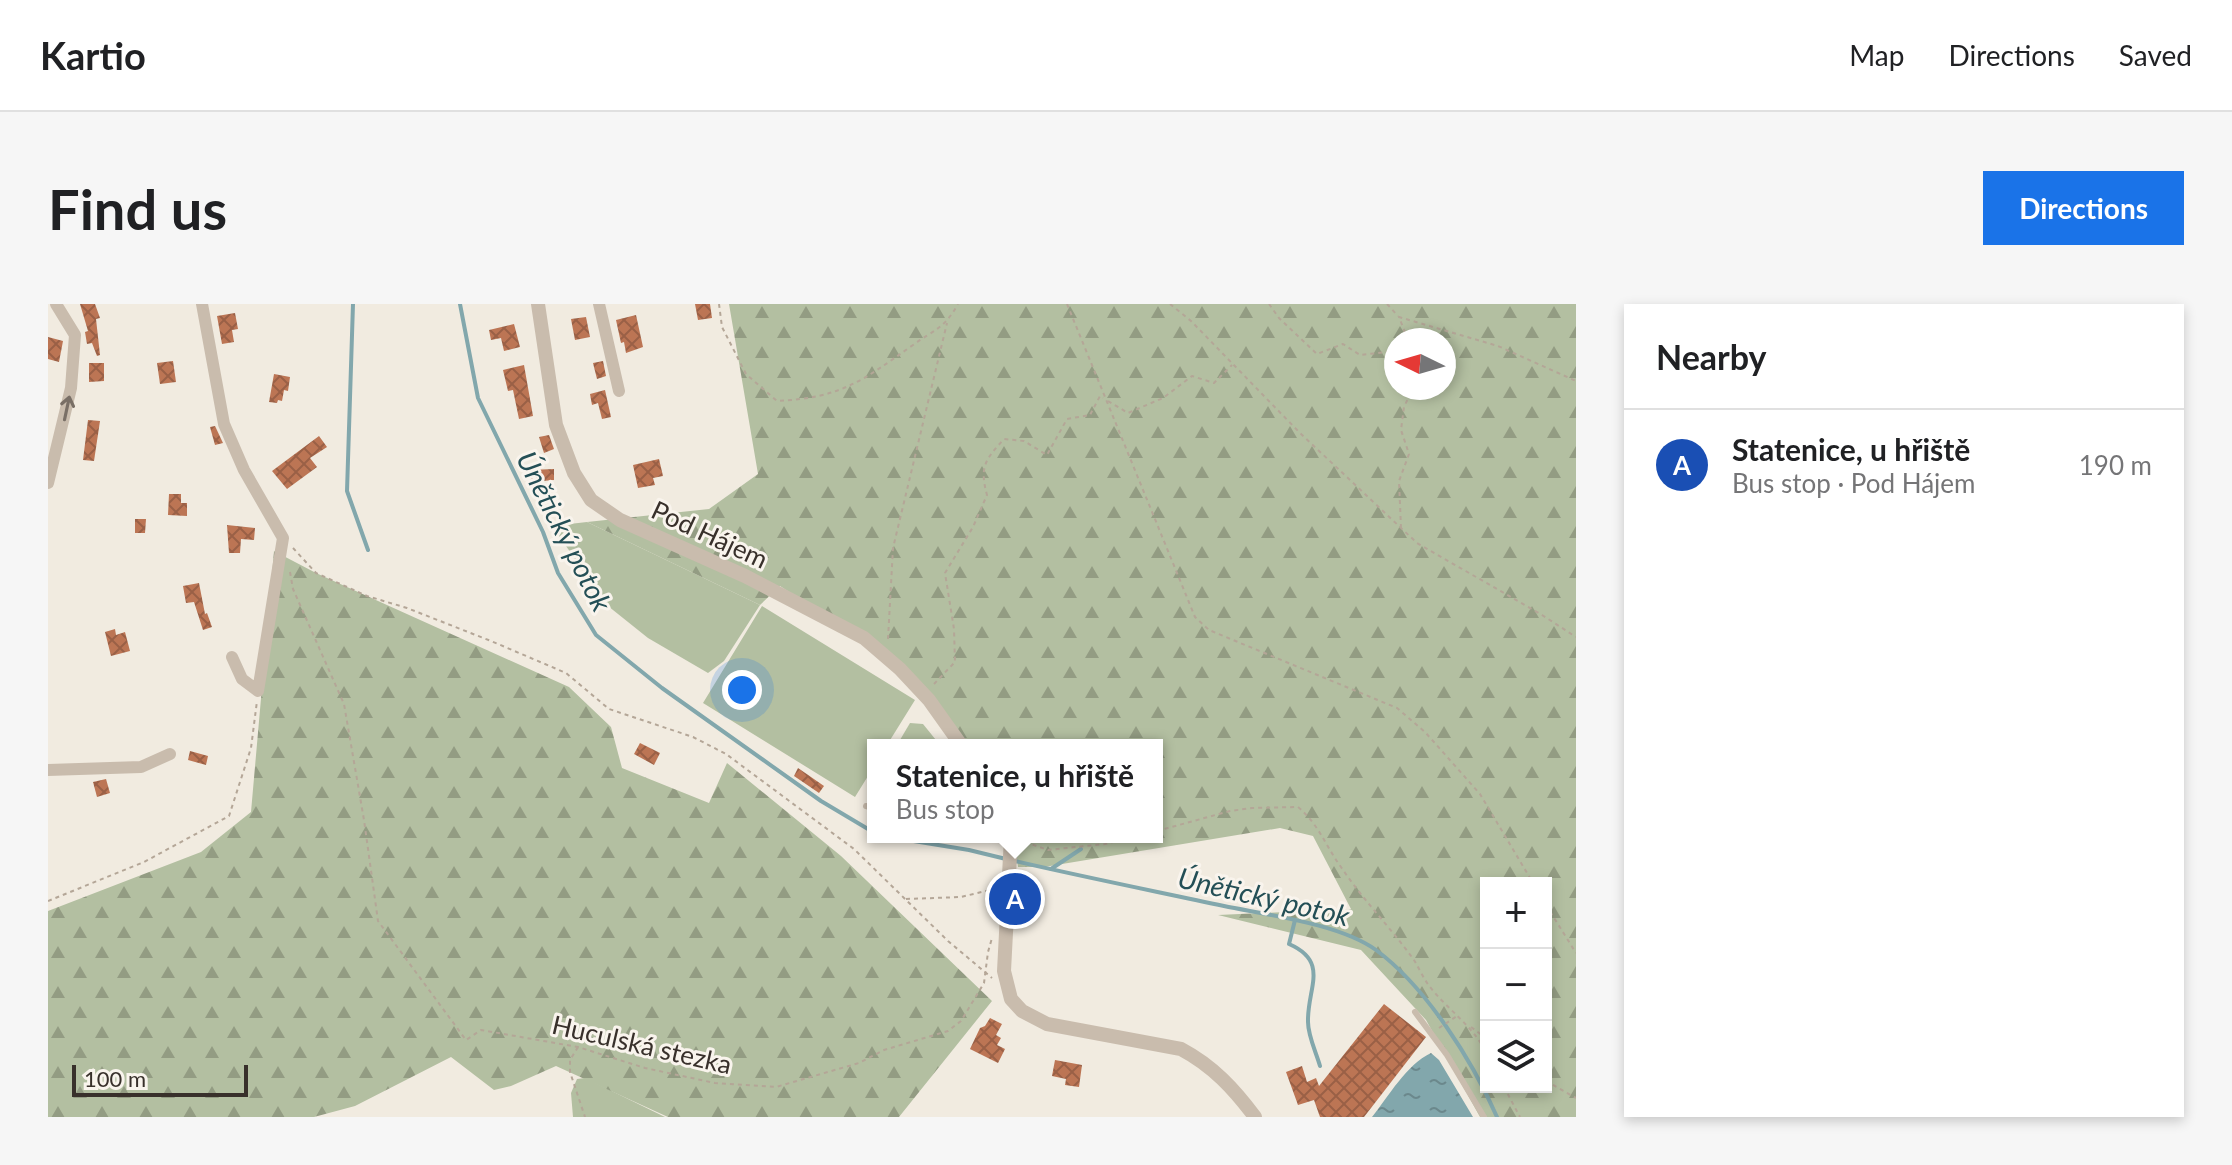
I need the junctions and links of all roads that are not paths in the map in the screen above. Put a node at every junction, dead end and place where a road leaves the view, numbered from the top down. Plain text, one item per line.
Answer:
1 (56, 304) edge
2 (202, 304) edge
3 (538, 304) edge
4 (599, 304) edge
5 (619, 391) dead end
6 (48, 483) edge
7 (232, 657) dead end
8 (957, 739) edge
9 (170, 754) dead end
10 (48, 770) edge
11 (1013, 843) edge
12 (1415, 1012) dead end
13 (1255, 1117) edge
14 (1484, 1117) edge

6 -> 1 street
2 - 7 street
3 - 8 street, Pod Hájem
4 - 5 street
9 - 10 street
11 - 13 street
12 - 14 lane

